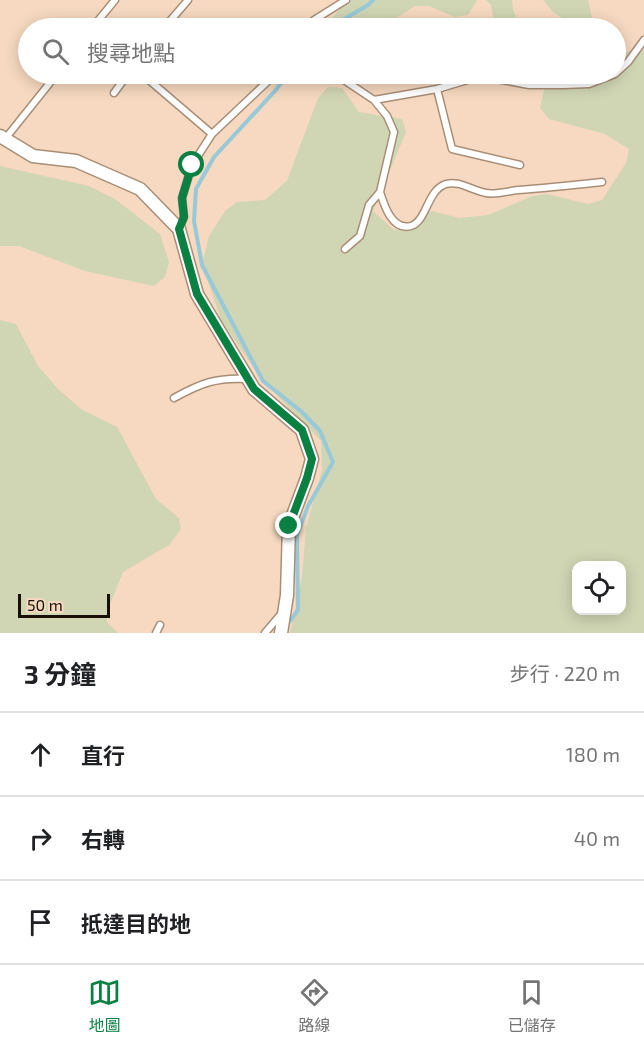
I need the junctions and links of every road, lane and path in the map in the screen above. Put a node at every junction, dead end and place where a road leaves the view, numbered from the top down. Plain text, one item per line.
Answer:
1 (115, 0) edge
2 (188, 0) edge
3 (346, 0) edge
4 (100, 18) edge
5 (173, 18) edge
6 (317, 18) edge
7 (644, 39) edge
8 (626, 64) edge
9 (48, 84) edge
10 (121, 84) edge
11 (154, 84) edge
12 (265, 84) edge
13 (349, 84) edge
14 (454, 84) edge
15 (524, 84) edge
16 (589, 84) edge
17 (437, 89) junction
18 (114, 93) dead end
19 (374, 100) junction
20 (212, 134) junction
21 (2, 138) edge
22 (520, 165) dead end
23 (602, 183) dead end
24 (380, 192) junction
25 (179, 229) junction
26 (345, 249) dead end
27 (249, 379) junction
28 (174, 398) dead end
29 (284, 615) junction
30 (160, 625) dead end
31 (156, 633) edge
32 (265, 633) edge
33 (281, 633) edge

1 - 4 lane
2 - 5 lane
3 - 6 lane
7 - 8 lane
9 - 21 lane
10 - 18 lane
11 - 20 lane
12 - 20 lane
13 - 19 lane
14 - 17 lane
15 - 16 lane
17 - 19 lane
17 - 22 lane
19 - 24 lane
20 - 25 lane
21 - 25 street
23 - 24 lane
24 - 26 lane
25 - 27 street
27 - 28 lane
27 - 29 street
29 - 32 lane
29 - 33 street
30 - 31 lane

